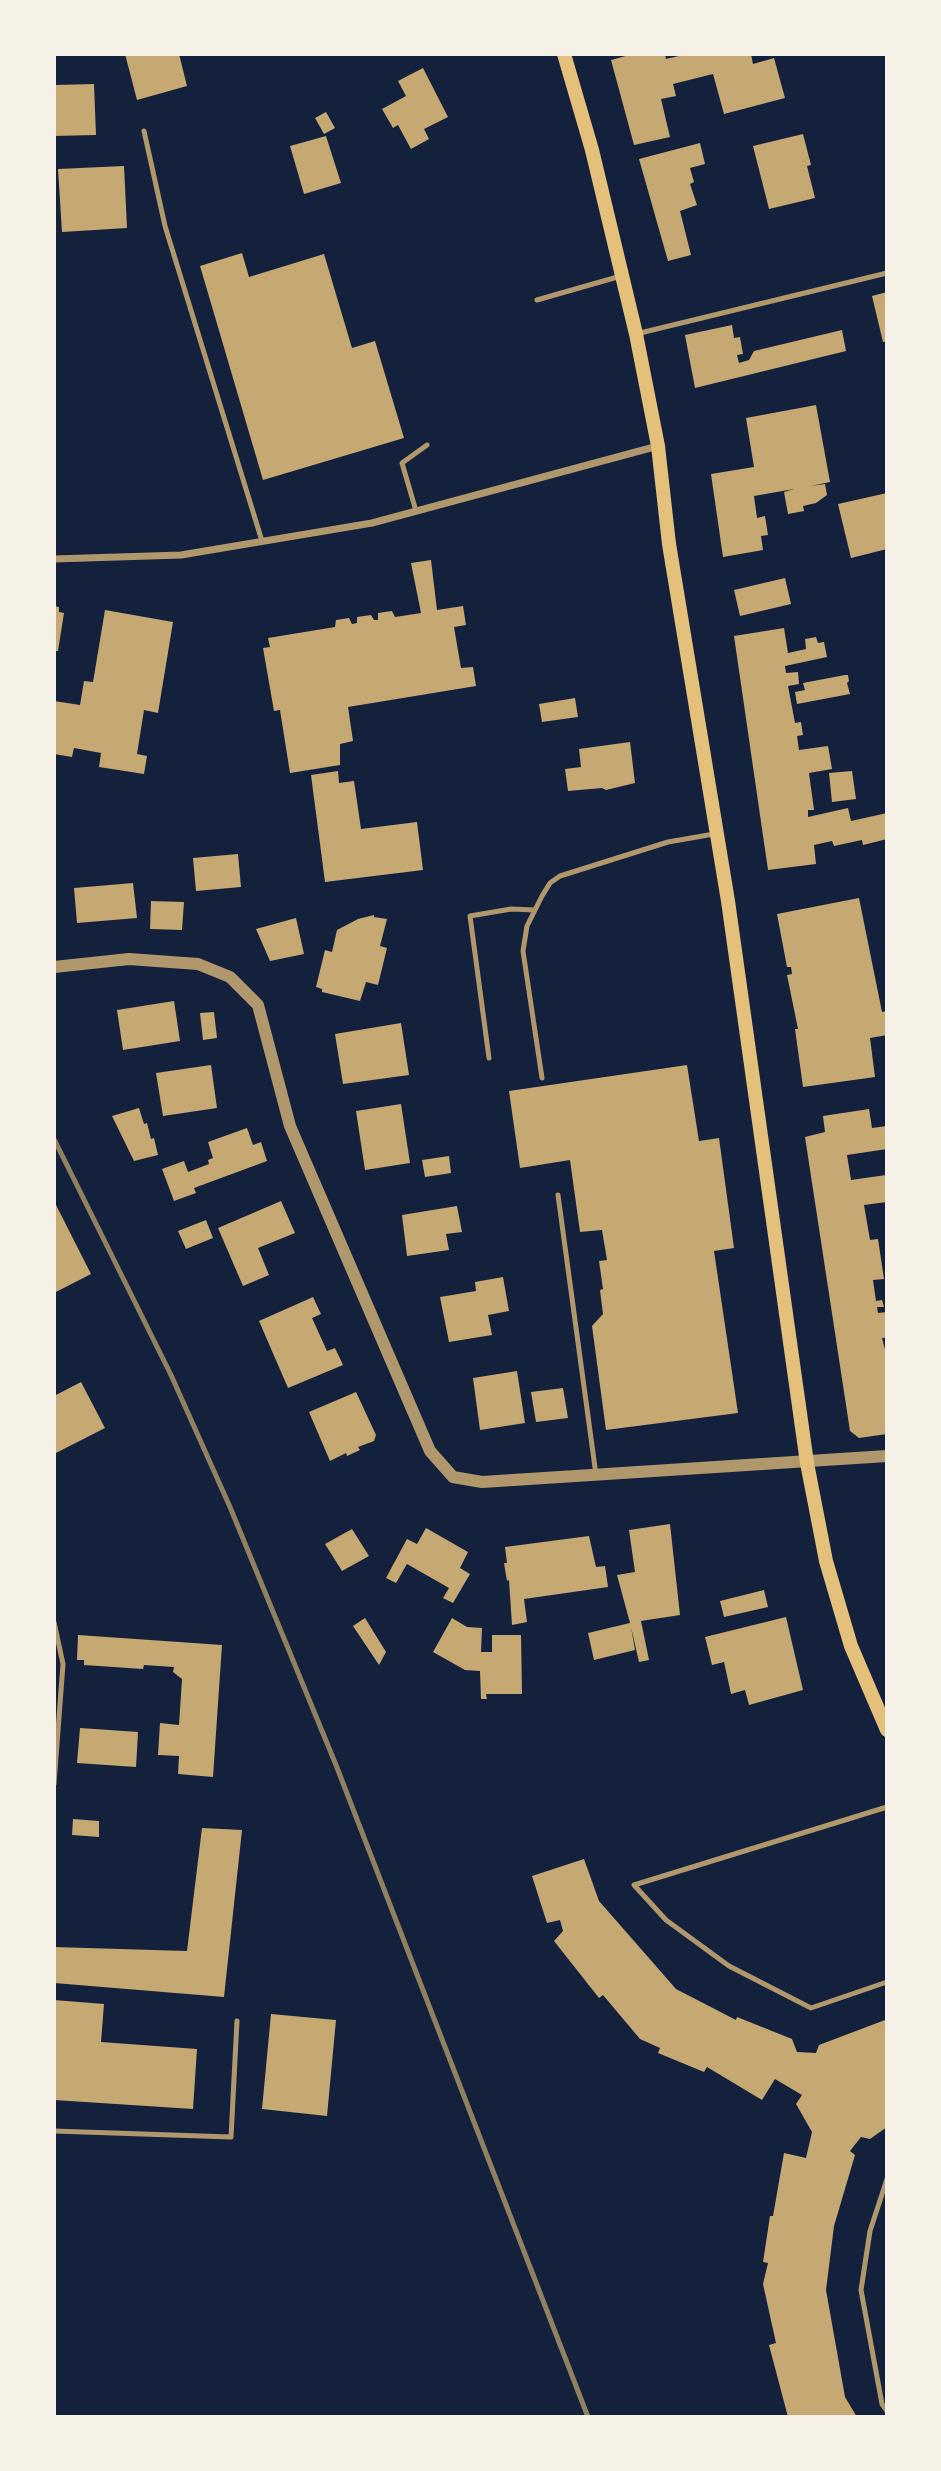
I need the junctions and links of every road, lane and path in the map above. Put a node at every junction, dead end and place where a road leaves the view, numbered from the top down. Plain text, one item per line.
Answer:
1 (564, 54) edge
2 (144, 131) dead end
3 (887, 273) edge
4 (621, 276) junction
5 (537, 300) dead end
6 (636, 334) junction
7 (427, 446) dead end
8 (658, 446) junction
9 (416, 511) junction
10 (262, 541) junction
11 (54, 559) edge
12 (717, 833) junction
13 (535, 910) junction
14 (54, 967) edge
15 (489, 1058) dead end
16 (542, 1079) dead end
17 (558, 1195) dead end
18 (887, 1456) edge
19 (807, 1463) junction
20 (596, 1475) junction
21 (54, 1622) edge
22 (887, 1730) edge
23 (54, 1784) edge
24 (887, 1807) edge
25 (887, 1982) edge
26 (237, 2021) dead end
27 (54, 2131) edge
28 (887, 2179) edge
29 (887, 2411) edge

1 - 4 main road
2 - 10 lane
3 - 6 lane
4 - 5 lane
4 - 6 main road
6 - 8 main road
7 - 9 lane
8 - 9 street
8 - 12 main road
9 - 10 street
10 - 11 street
12 - 13 lane
12 - 19 main road
13 - 15 lane
13 - 16 lane
14 - 20 street
17 - 20 lane
18 - 19 street
19 - 20 street
19 - 22 main road
21 - 23 lane
24 - 25 lane
26 - 27 lane
28 - 29 lane

